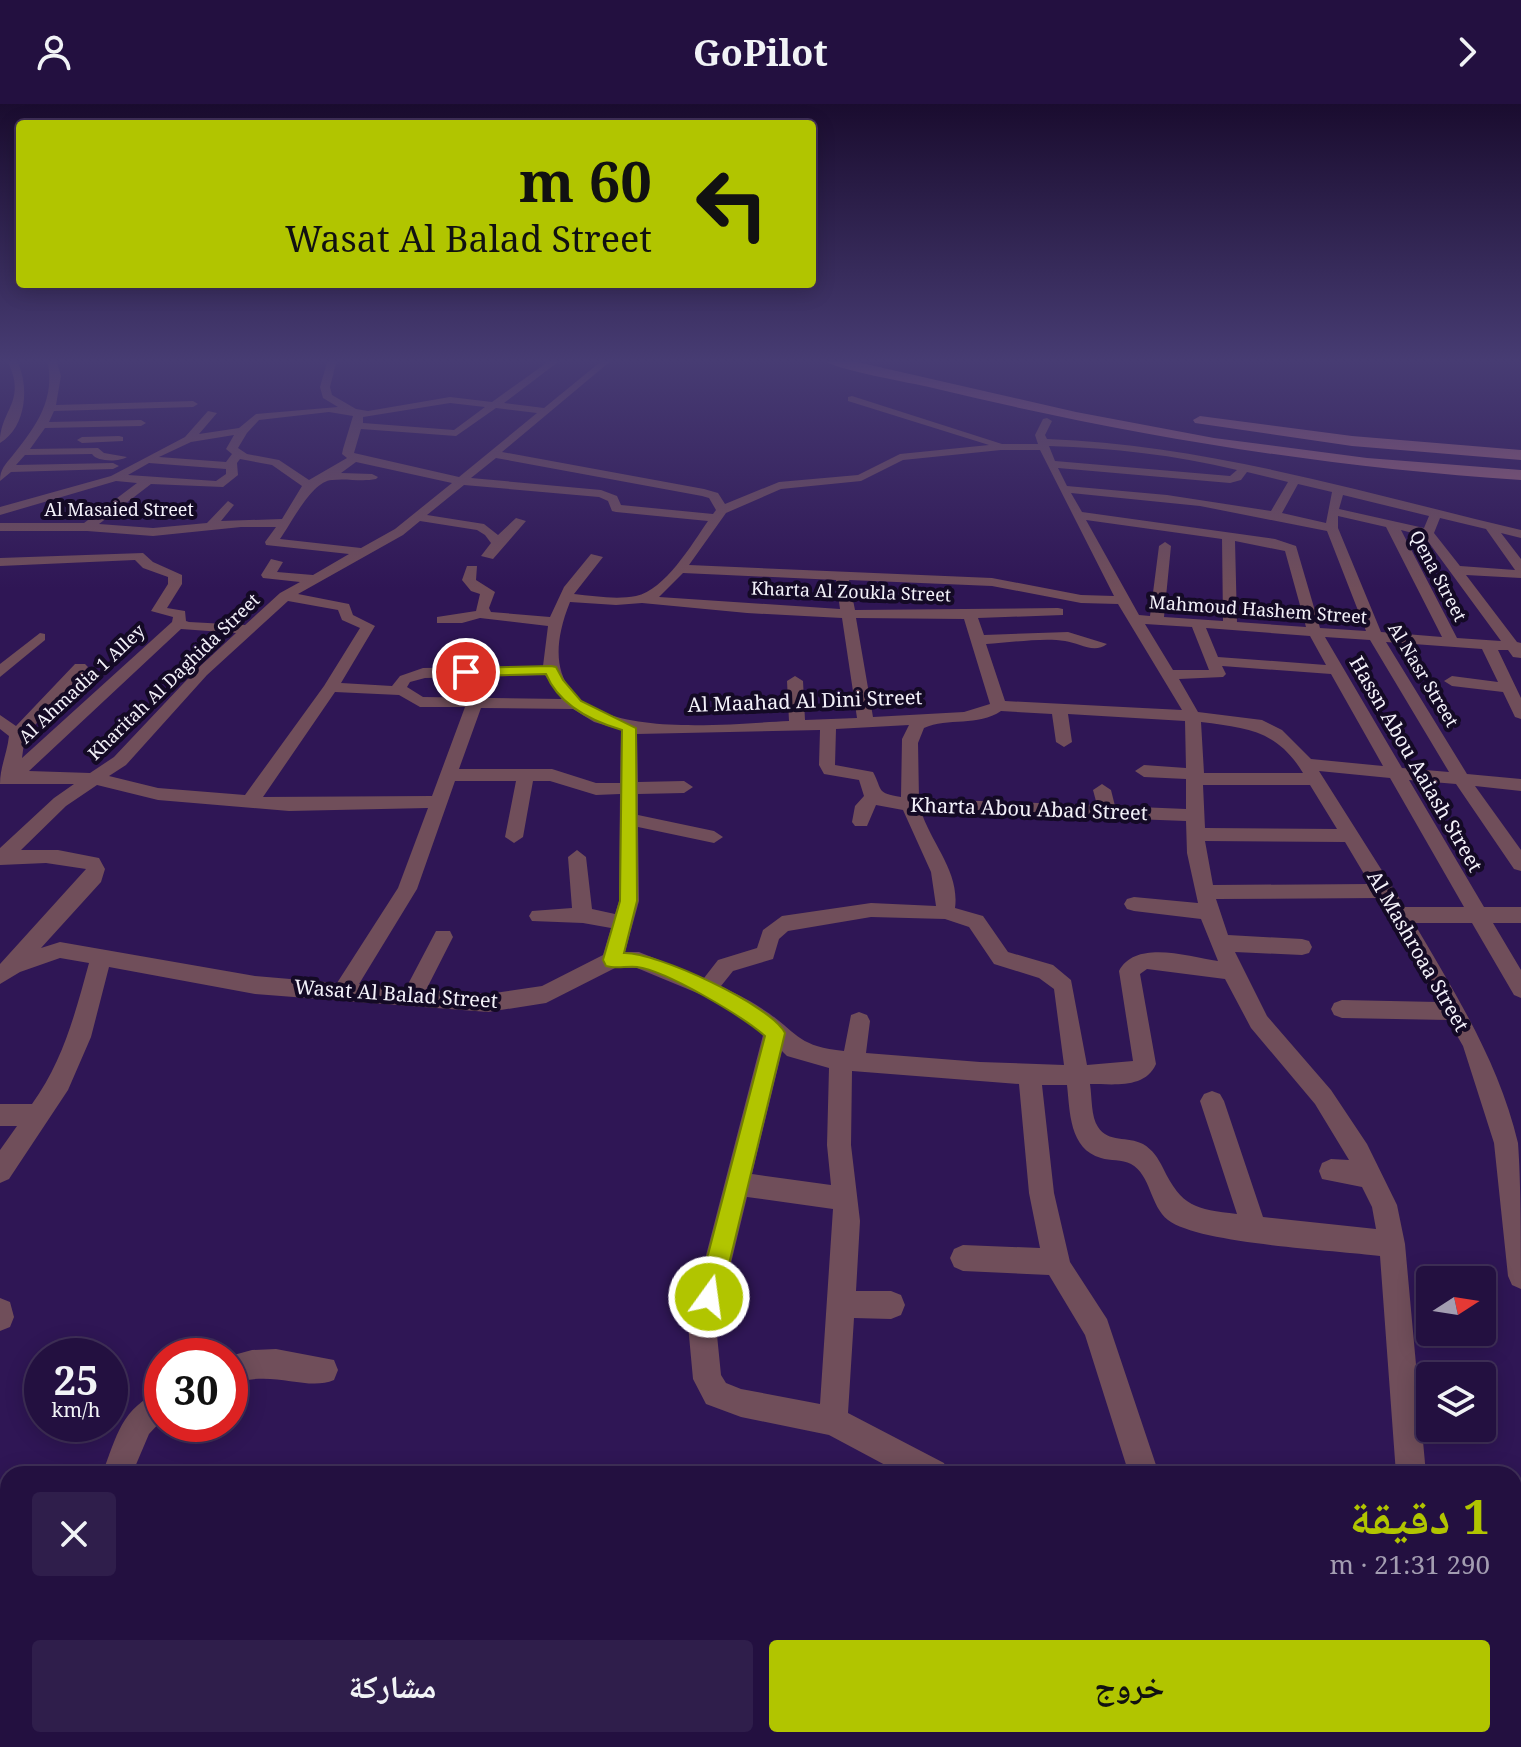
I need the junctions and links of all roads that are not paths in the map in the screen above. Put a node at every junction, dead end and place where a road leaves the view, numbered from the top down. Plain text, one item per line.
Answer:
1 (33, 436) edge
2 (192, 436) edge
3 (211, 436) edge
4 (239, 436) edge
5 (352, 436) edge
6 (515, 436) edge
7 (977, 436) edge
8 (1040, 436) edge
9 (1125, 436) edge
10 (1173, 436) edge
11 (1250, 436) edge
12 (1313, 436) edge
13 (189, 439) junction
14 (30, 440) junction
15 (1042, 445) junction
16 (1001, 447) junction
17 (1152, 450) junction
18 (21, 452) junction
19 (238, 454) junction
20 (493, 454) junction
21 (1521, 455) edge
22 (117, 458) junction
23 (354, 458) junction
24 (150, 460) junction
25 (1521, 463) edge
26 (1050, 464) junction
27 (231, 466) junction
28 (1245, 467) junction
29 (1150, 471) junction
30 (4, 474) edge
31 (1521, 475) edge
32 (328, 476) junction
33 (600, 476) junction
34 (372, 477) dead end
35 (1295, 480) junction
36 (147, 481) junction
37 (461, 481) junction
38 (308, 485) junction
39 (1521, 488) edge
40 (1066, 489) junction
41 (1338, 491) junction
42 (1145, 494) junction
43 (584, 497) junction
44 (1388, 503) junction
45 (228, 505) dead end
46 (0, 511) edge
47 (1332, 511) junction
48 (719, 514) junction
49 (1275, 514) junction
50 (1436, 514) junction
51 (1079, 515) junction
52 (417, 517) junction
53 (520, 521) dead end
54 (1376, 522) junction
55 (285, 523) junction
56 (1143, 524) junction
57 (1392, 526) junction
58 (0, 527) edge
59 (87, 527) junction
60 (210, 527) junction
61 (1332, 528) junction
62 (1491, 528) junction
63 (1428, 533) junction
64 (1521, 534) edge
65 (1228, 536) junction
66 (497, 543) junction
67 (1165, 546) dead end
68 (363, 552) junction
69 (488, 556) dead end
70 (596, 557) dead end
71 (0, 562) edge
72 (276, 562) dead end
73 (1521, 568) edge
74 (472, 569) dead end
75 (678, 569) junction
76 (1455, 570) junction
77 (1521, 574) edge
78 (842, 576) junction
79 (316, 579) junction
80 (285, 596) junction
81 (565, 597) junction
82 (643, 599) junction
83 (1123, 600) junction
84 (1058, 612) dead end
85 (483, 613) junction
86 (848, 615) junction
87 (970, 615) junction
88 (1135, 619) junction
89 (442, 620) dead end
90 (1156, 621) junction
91 (556, 622) junction
92 (179, 623) junction
93 (1197, 623) junction
94 (1230, 626) junction
95 (247, 629) junction
96 (1314, 631) junction
97 (1375, 636) junction
98 (40, 637) dead end
99 (978, 640) junction
100 (1452, 642) junction
101 (1100, 644) dead end
102 (1488, 645) junction
103 (1518, 650) edge
104 (449, 655) dead end
105 (1211, 661) junction
106 (80, 667) dead end
107 (551, 670) junction
108 (1336, 670) junction
109 (0, 672) edge
110 (437, 673) junction
111 (1168, 675) junction
112 (795, 681) dead end
113 (1452, 681) dead end
114 (331, 687) junction
115 (1509, 688) junction
116 (397, 690) junction
117 (475, 703) junction
118 (576, 704) junction
119 (998, 706) junction
120 (1059, 708) junction
121 (1521, 714) edge
122 (1193, 716) junction
123 (936, 718) junction
124 (0, 720) edge
125 (866, 722) junction
126 (828, 725) junction
127 (797, 727) junction
128 (629, 728) junction
129 (17, 735) junction
130 (1064, 742) dead end
131 (1144, 771) dead end
132 (1311, 772) junction
133 (1396, 773) junction
134 (526, 774) junction
135 (450, 775) junction
136 (1196, 777) junction
137 (6, 778) edge
138 (96, 779) junction
139 (1462, 780) junction
140 (1521, 785) edge
141 (628, 787) junction
142 (684, 787) dead end
143 (1102, 790) dead end
144 (874, 797) junction
145 (250, 802) junction
146 (440, 802) junction
147 (910, 805) junction
148 (1107, 812) junction
149 (628, 819) junction
150 (861, 822) dead end
151 (1196, 825) junction
152 (1351, 836) junction
153 (514, 837) dead end
154 (714, 837) dead end
155 (577, 857) dead end
156 (1, 858) edge
157 (1521, 864) edge
158 (1384, 891) junction
159 (1208, 902) junction
160 (1134, 904) dead end
161 (945, 912) junction
162 (583, 915) junction
163 (1399, 915) junction
164 (1478, 915) junction
165 (1521, 915) edge
166 (539, 916) dead end
167 (622, 923) junction
168 (443, 937) dead end
169 (1221, 943) junction
170 (1302, 947) dead end
171 (101, 959) junction
172 (612, 960) junction
173 (6, 971) edge
174 (1232, 971) junction
175 (709, 989) junction
176 (1521, 989) edge
177 (343, 992) junction
178 (412, 997) junction
179 (1342, 1009) dead end
180 (1454, 1011) junction
181 (859, 1021) dead end
182 (775, 1033) junction
183 (848, 1060) junction
184 (1029, 1074) junction
185 (1077, 1074) junction
186 (1212, 1101) dead end
187 (0, 1115) edge
188 (39, 1115) junction
189 (1514, 1142) edge
190 (1152, 1144) dead end
191 (0, 1171) edge
192 (1331, 1171) dead end
193 (1370, 1176) junction
194 (737, 1184) junction
195 (845, 1199) junction
196 (1177, 1211) junction
197 (1254, 1228) junction
198 (1392, 1244) junction
199 (963, 1258) dead end
200 (1057, 1262) junction
201 (1521, 1276) edge
202 (841, 1304) junction
203 (891, 1305) dead end
204 (248, 1364) edge
205 (324, 1370) dead end
206 (144, 1414) edge
207 (833, 1421) junction
208 (120, 1466) edge
209 (918, 1466) edge
210 (1141, 1466) edge
211 (1410, 1466) edge

1 - 14 street
2 - 13 street
3 - 13 street
4 - 19 street
5 - 23 street
6 - 20 street, Kharitah Al Daghida Street
7 - 16 street
8 - 15 street
9 - 39 main road
10 - 31 main road
11 - 25 main road
12 - 21 main road
13 - 24 street
14 - 18 street
14 - 22 street
15 - 16 street
15 - 17 street
15 - 26 street
16 - 48 street
17 - 28 street
17 - 29 street
18 - 22 street
18 - 30 street
19 - 27 street
19 - 38 street
20 - 33 street
20 - 37 street, Kharitah Al Daghida Street
22 - 24 street
22 - 30 street
22 - 36 street
22 - 46 street
23 - 32 street
23 - 37 street
24 - 27 street
26 - 29 street
26 - 40 street
27 - 36 street
28 - 29 street
28 - 35 street
29 - 42 street
32 - 34 street
32 - 38 street
33 - 43 street
33 - 48 street
35 - 41 street
35 - 49 street
36 - 59 street
37 - 43 street
37 - 52 street, Kharitah Al Daghida Street
38 - 55 street
40 - 42 street
40 - 51 street
41 - 44 street
41 - 47 street, Al Nasr Street
42 - 49 street
42 - 56 street
43 - 48 street
44 - 50 street
44 - 54 street
45 - 60 street
47 - 54 street
47 - 61 street, Al Nasr Street
48 - 75 street
49 - 61 street
50 - 62 street
50 - 63 street
51 - 56 street
51 - 83 street
52 - 66 street
52 - 68 street, Kharitah Al Daghida Street
53 - 66 street
54 - 57 street
55 - 60 street, Al Masaied Street
55 - 68 street
56 - 65 street
57 - 63 street
57 - 100 street, Qena Street
58 - 59 street, Al Masaied Street
59 - 60 street, Al Masaied Street
61 - 97 street, Al Nasr Street
62 - 64 street
62 - 73 street
63 - 76 street
65 - 94 street
65 - 96 street, Hassn Abou Aaiash Street
66 - 69 street
67 - 90 street
68 - 79 street, Kharitah Al Daghida Street
70 - 81 street
71 - 92 street
72 - 79 street
74 - 85 street
75 - 78 street
75 - 82 street
76 - 77 street
76 - 103 street
78 - 83 street
78 - 86 street
79 - 80 street, Kharitah Al Daghida Street
80 - 95 street, Kharitah Al Daghida Street
80 - 114 street
81 - 82 street, Kharta Al Zoukla Street
81 - 91 street
82 - 86 street, Kharta Al Zoukla Street
83 - 88 street
84 - 87 street, Kharta Al Zoukla Street
85 - 89 street
85 - 91 street
86 - 87 street, Kharta Al Zoukla Street
86 - 125 street
87 - 99 street
88 - 90 street, Mahmoud Hashem Street
88 - 111 street
90 - 93 street, Mahmoud Hashem Street
91 - 107 street
92 - 95 street
92 - 137 street, Al Ahmadia 1 Alley
93 - 94 street, Mahmoud Hashem Street
93 - 105 street
94 - 96 street, Mahmoud Hashem Street
95 - 138 street, Kharitah Al Daghida Street
96 - 97 street, Mahmoud Hashem Street
96 - 108 street, Hassn Abou Aaiash Street
97 - 100 street, Mahmoud Hashem Street
97 - 139 street, Al Nasr Street
98 - 109 street
99 - 101 street
99 - 119 street
100 - 102 street, Mahmoud Hashem Street
102 - 103 street, Mahmoud Hashem Street
102 - 115 street
104 - 110 street
105 - 108 street
105 - 111 street
106 - 129 street
107 - 110 street
107 - 118 street
108 - 133 street, Hassn Abou Aaiash Street
110 - 116 street
111 - 122 street
112 - 127 street
113 - 115 street
114 - 116 street
114 - 145 street
115 - 121 street
116 - 117 street
117 - 118 street
117 - 135 street
118 - 128 street
119 - 120 street, Al Maahad Al Dini Street
119 - 123 street, Al Maahad Al Dini Street
120 - 122 street, Al Mashroaa Street
120 - 130 street
122 - 132 street, Al Mashroaa Street
122 - 136 street
123 - 125 street, Al Maahad Al Dini Street
123 - 147 street
124 - 129 street
125 - 126 street, Al Maahad Al Dini Street
126 - 127 street, Al Maahad Al Dini Street
126 - 144 street
127 - 128 street, Al Maahad Al Dini Street
128 - 141 street
129 - 137 street
131 - 136 street
132 - 133 street
132 - 136 street
132 - 152 street, Al Mashroaa Street
133 - 139 street
133 - 164 street, Hassn Abou Aaiash Street
134 - 135 street
134 - 141 street
134 - 153 street
135 - 146 street
136 - 151 street
137 - 138 street
138 - 145 street
138 - 156 street, Kharitah Al Daghida Street
139 - 140 street
139 - 157 street, Al Nasr Street
141 - 142 street
141 - 149 street
143 - 148 street
144 - 147 street, Kharta Abou Abad Street
144 - 150 street
145 - 146 street
146 - 177 street
147 - 148 street, Kharta Abou Abad Street
147 - 161 street
148 - 151 street, Kharta Abou Abad Street
149 - 154 street
149 - 167 street
151 - 152 street, Kharta Abou Abad Street
151 - 159 street
152 - 158 street, Al Mashroaa Street
155 - 162 street
156 - 173 street
158 - 159 street
158 - 163 street, Al Mashroaa Street
159 - 160 street
159 - 169 street
161 - 175 street
161 - 185 street
162 - 166 street
162 - 167 street
163 - 164 street
163 - 180 street, Al Mashroaa Street
164 - 165 street
164 - 176 street, Hassn Abou Aaiash Street
167 - 172 street
168 - 178 street
169 - 170 street
169 - 174 street
171 - 173 street, Wasat Al Balad Street
171 - 177 street, Wasat Al Balad Street
171 - 188 street
172 - 175 street
172 - 178 street, Wasat Al Balad Street
174 - 185 street
174 - 193 street
175 - 182 street
177 - 178 street, Wasat Al Balad Street
179 - 180 street
180 - 189 street, Al Mashroaa Street
181 - 183 street
182 - 183 street
182 - 194 street
183 - 184 street
183 - 195 street
184 - 185 street
184 - 200 street
185 - 196 street
186 - 197 street
187 - 188 street
188 - 191 street
189 - 201 street, Al Mashroaa Street
190 - 196 street
192 - 193 street
193 - 198 street
194 - 195 street
194 - 207 street
195 - 202 street
196 - 197 street
197 - 198 street
198 - 211 street
199 - 200 street
200 - 210 street
202 - 203 street
202 - 207 street
204 - 205 street
206 - 208 street
207 - 209 street

